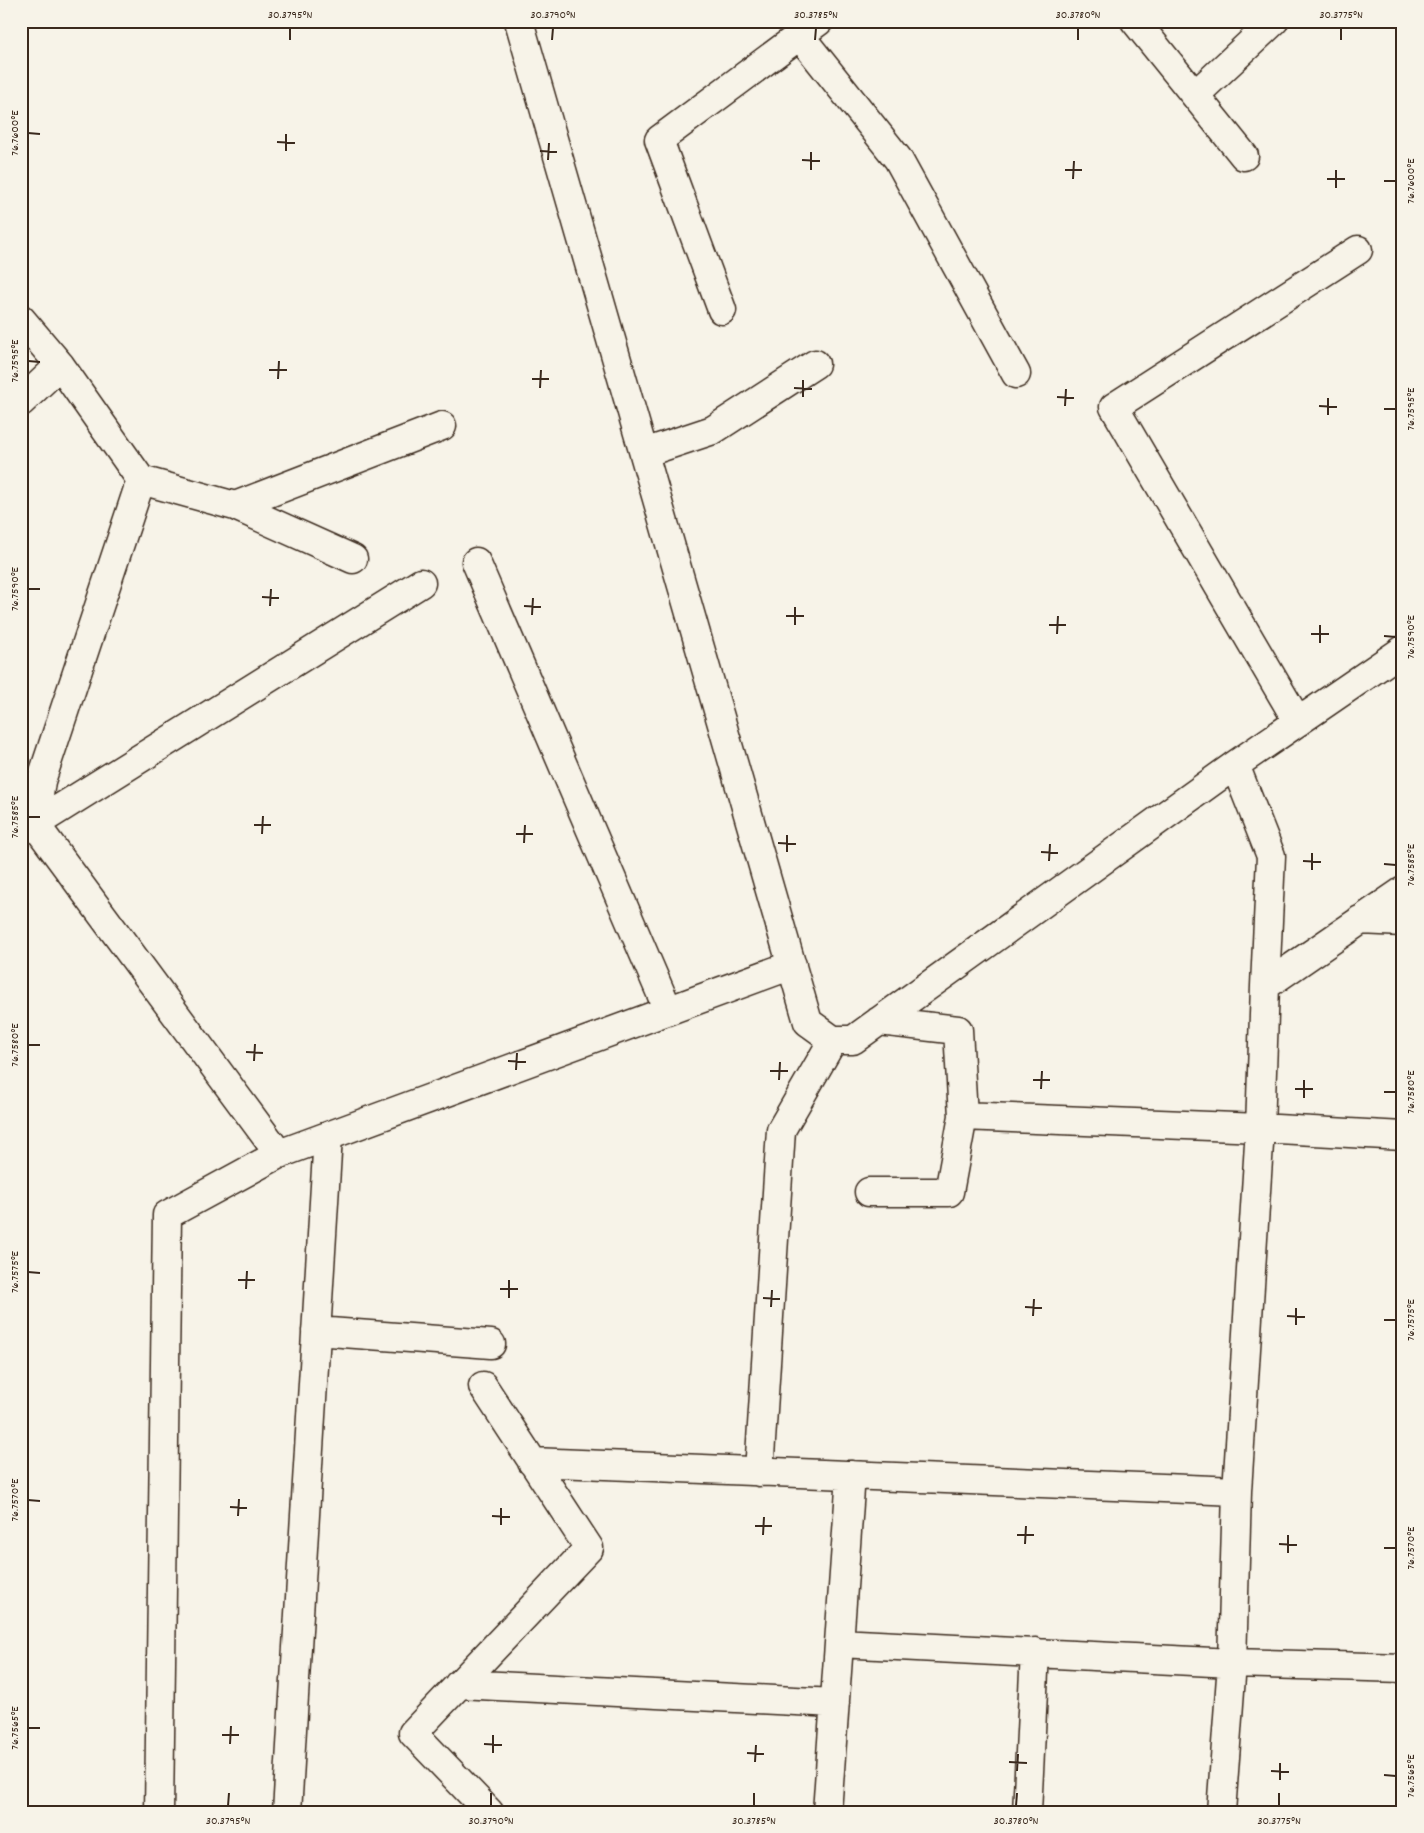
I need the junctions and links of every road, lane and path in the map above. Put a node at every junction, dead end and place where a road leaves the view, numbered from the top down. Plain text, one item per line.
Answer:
1 (519, 21) edge
2 (1135, 21) edge
3 (1274, 21) edge
4 (809, 28) edge
5 (1195, 95) junction
6 (1244, 156) dead end
7 (1358, 250) dead end
8 (722, 310) dead end
9 (21, 319) edge
10 (815, 364) dead end
11 (60, 365) junction
12 (1016, 374) dead end
13 (21, 402) edge
14 (442, 426) dead end
15 (644, 453) junction
16 (141, 480) junction
17 (235, 506) junction
18 (352, 559) dead end
19 (476, 562) dead end
20 (421, 583) dead end
21 (1403, 650) edge
22 (1298, 722) junction
23 (1236, 765) junction
24 (35, 824) junction
25 (1403, 890) edge
26 (1360, 920) junction
27 (1403, 922) edge
28 (792, 965) junction
29 (1264, 986) junction
30 (668, 1010) junction
31 (879, 1021) junction
32 (833, 1040) junction
33 (963, 1116) junction
34 (1260, 1128) junction
35 (328, 1136) junction
36 (1403, 1136) edge
37 (279, 1154) junction
38 (869, 1192) dead end
39 (316, 1331) junction
40 (491, 1344) dead end
41 (483, 1386) dead end
42 (532, 1462) junction
43 (759, 1472) junction
44 (851, 1475) junction
45 (1237, 1491) junction
46 (839, 1643) junction
47 (1035, 1652) junction
48 (1232, 1664) junction
49 (1403, 1668) edge
50 (459, 1684) junction
51 (835, 1703) junction
52 (159, 1812) edge
53 (287, 1812) edge
54 (489, 1812) edge
55 (827, 1812) edge
56 (1027, 1812) edge
57 (1221, 1812) edge

1 - 15 street
2 - 5 street
3 - 5 street
4 - 8 street
4 - 12 street
5 - 6 street
7 - 22 street
9 - 11 street
10 - 15 street
11 - 13 street
11 - 16 street
14 - 17 street
15 - 28 street
16 - 17 street
16 - 24 street
17 - 18 street
19 - 30 street
20 - 24 street
21 - 22 street
22 - 23 street
23 - 29 street
23 - 31 street
24 - 37 street
25 - 26 street
26 - 27 street
26 - 29 street
28 - 30 street
28 - 32 street
29 - 34 street
30 - 35 street
31 - 32 street
31 - 33 street
32 - 43 street
33 - 34 street
33 - 38 street
34 - 36 street
34 - 45 street
35 - 37 street
35 - 39 street
37 - 52 street
39 - 40 street
39 - 53 street
41 - 42 street
42 - 43 street
42 - 50 street
43 - 44 street
44 - 45 street
44 - 46 street
45 - 48 street
46 - 47 street
46 - 51 street
47 - 48 street
47 - 56 street
48 - 49 street
48 - 57 street
50 - 51 street
50 - 54 street
51 - 55 street

